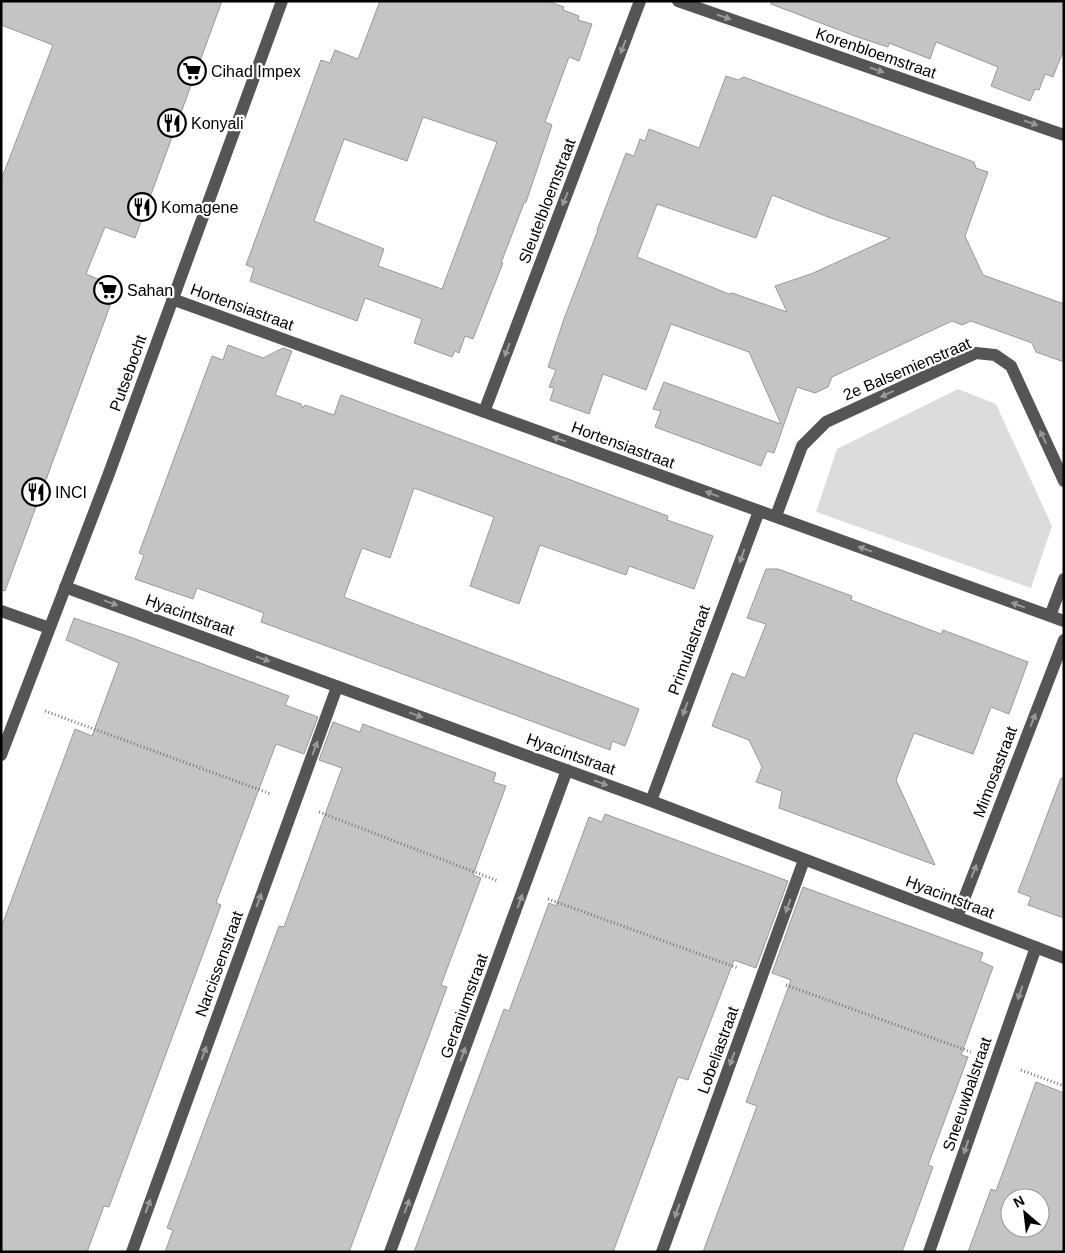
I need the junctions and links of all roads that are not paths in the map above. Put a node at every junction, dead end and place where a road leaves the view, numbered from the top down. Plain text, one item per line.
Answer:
1 (282, 1) edge
2 (640, 1) edge
3 (678, 1) edge
4 (1064, 135) edge
5 (172, 299) junction
6 (484, 412) junction
7 (1064, 481) edge
8 (759, 511) junction
9 (776, 516) junction
10 (1064, 579) edge
11 (65, 587) junction
12 (1, 610) edge
13 (1050, 616) junction
14 (1064, 621) edge
15 (49, 628) junction
16 (1064, 640) edge
17 (337, 686) junction
18 (1, 755) edge
19 (567, 770) junction
20 (651, 801) junction
21 (804, 860) junction
22 (957, 917) junction
23 (1036, 947) junction
24 (1064, 958) edge
25 (132, 1252) edge
26 (390, 1252) edge
27 (662, 1252) edge
28 (929, 1252) edge

1 - 5 street, Putsebocht
2 -> 6 street, Sleutelbloemstraat
3 -> 4 street, Korenbloemstraat
5 - 6 street, Hortensiastraat
5 - 11 street, Putsebocht
8 -> 6 street, Hortensiastraat
7 -> 9 street, 2e Balsemienstraat
8 - 9 street, Hortensiastraat
8 -> 20 street, Primulastraat
13 -> 9 street, Hortensiastraat
10 - 13 street
11 - 15 street, Putsebocht
11 -> 17 street, Hyacintstraat
12 - 15 street
13 - 14 street, Hortensiastraat
15 - 18 street, Putsebocht
22 -> 16 street, Mimosastraat
17 -> 19 street, Hyacintstraat
25 -> 17 street, Narcissenstraat
19 -> 20 street, Hyacintstraat
26 -> 19 street, Geraniumstraat
20 - 21 street, Hyacintstraat
21 - 22 street, Hyacintstraat
21 -> 27 street, Lobeliastraat
22 - 23 street, Hyacintstraat
23 - 24 street, Hyacintstraat
23 -> 28 street, Sneeuwbalstraat

